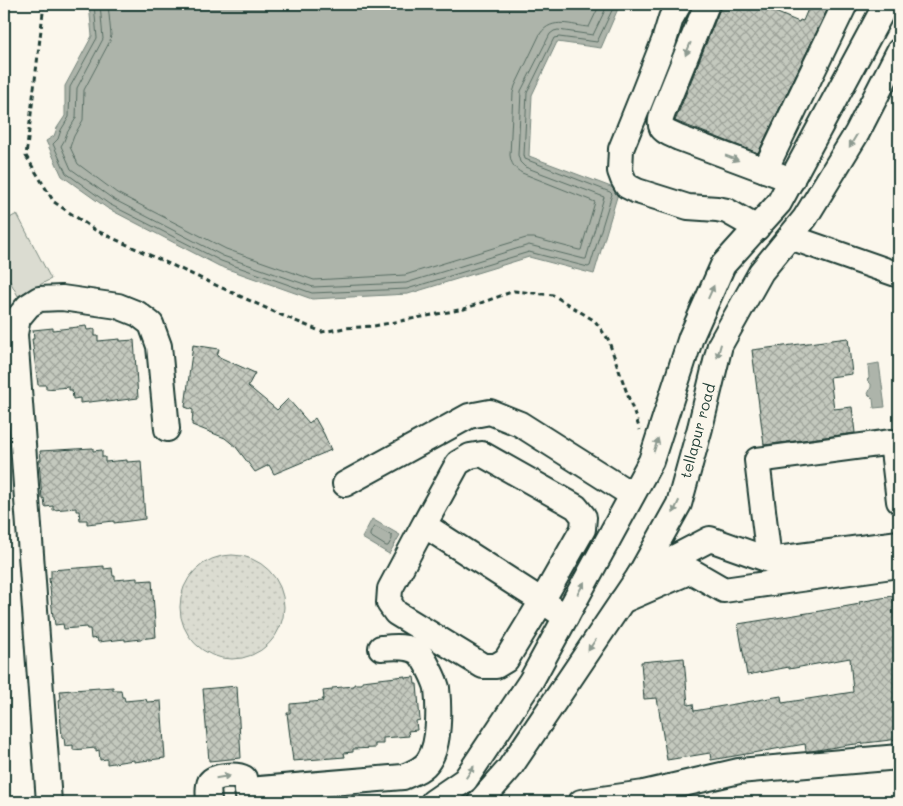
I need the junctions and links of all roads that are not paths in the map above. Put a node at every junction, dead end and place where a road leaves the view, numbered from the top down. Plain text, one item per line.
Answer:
1 (679, 4) edge
2 (707, 4) edge
3 (845, 4) edge
4 (886, 4) edge
5 (899, 51) edge
6 (836, 98) junction
7 (867, 115) junction
8 (765, 170) junction
9 (792, 180) junction
10 (757, 228) junction
11 (790, 237) junction
12 (899, 275) edge
13 (167, 429) dead end
14 (345, 484) dead end
15 (632, 495) junction
16 (899, 501) edge
17 (424, 525) junction
18 (899, 543) edge
19 (768, 560) junction
20 (899, 565) edge
21 (639, 576) junction
22 (542, 601) junction
23 (622, 601) junction
24 (566, 617) junction
25 (381, 648) dead end
26 (899, 756) edge
27 (248, 796) edge
28 (645, 797) edge
29 (49, 802) edge
30 (210, 802) edge
31 (432, 802) edge
32 (480, 802) edge
33 (581, 802) edge

1 - 10 street
2 -> 8 street
3 - 8 street
4 - 6 street
5 - 7 street, tellapur road
6 - 7 street
6 - 9 street
7 -> 11 street, tellapur road
8 - 9 street
9 - 10 street
15 -> 10 street
11 - 12 street
11 -> 21 street, tellapur road
13 - 29 street
14 - 15 street
24 -> 15 street
16 - 19 street
17 - 22 street
17 - 22 street
17 - 22 street
18 - 19 street
19 - 21 street
20 - 23 street
21 - 23 street, tellapur road
22 - 24 street
23 -> 32 street, tellapur road
31 -> 24 street
25 - 27 street
26 - 28 street
30 -> 27 street
28 - 33 street

